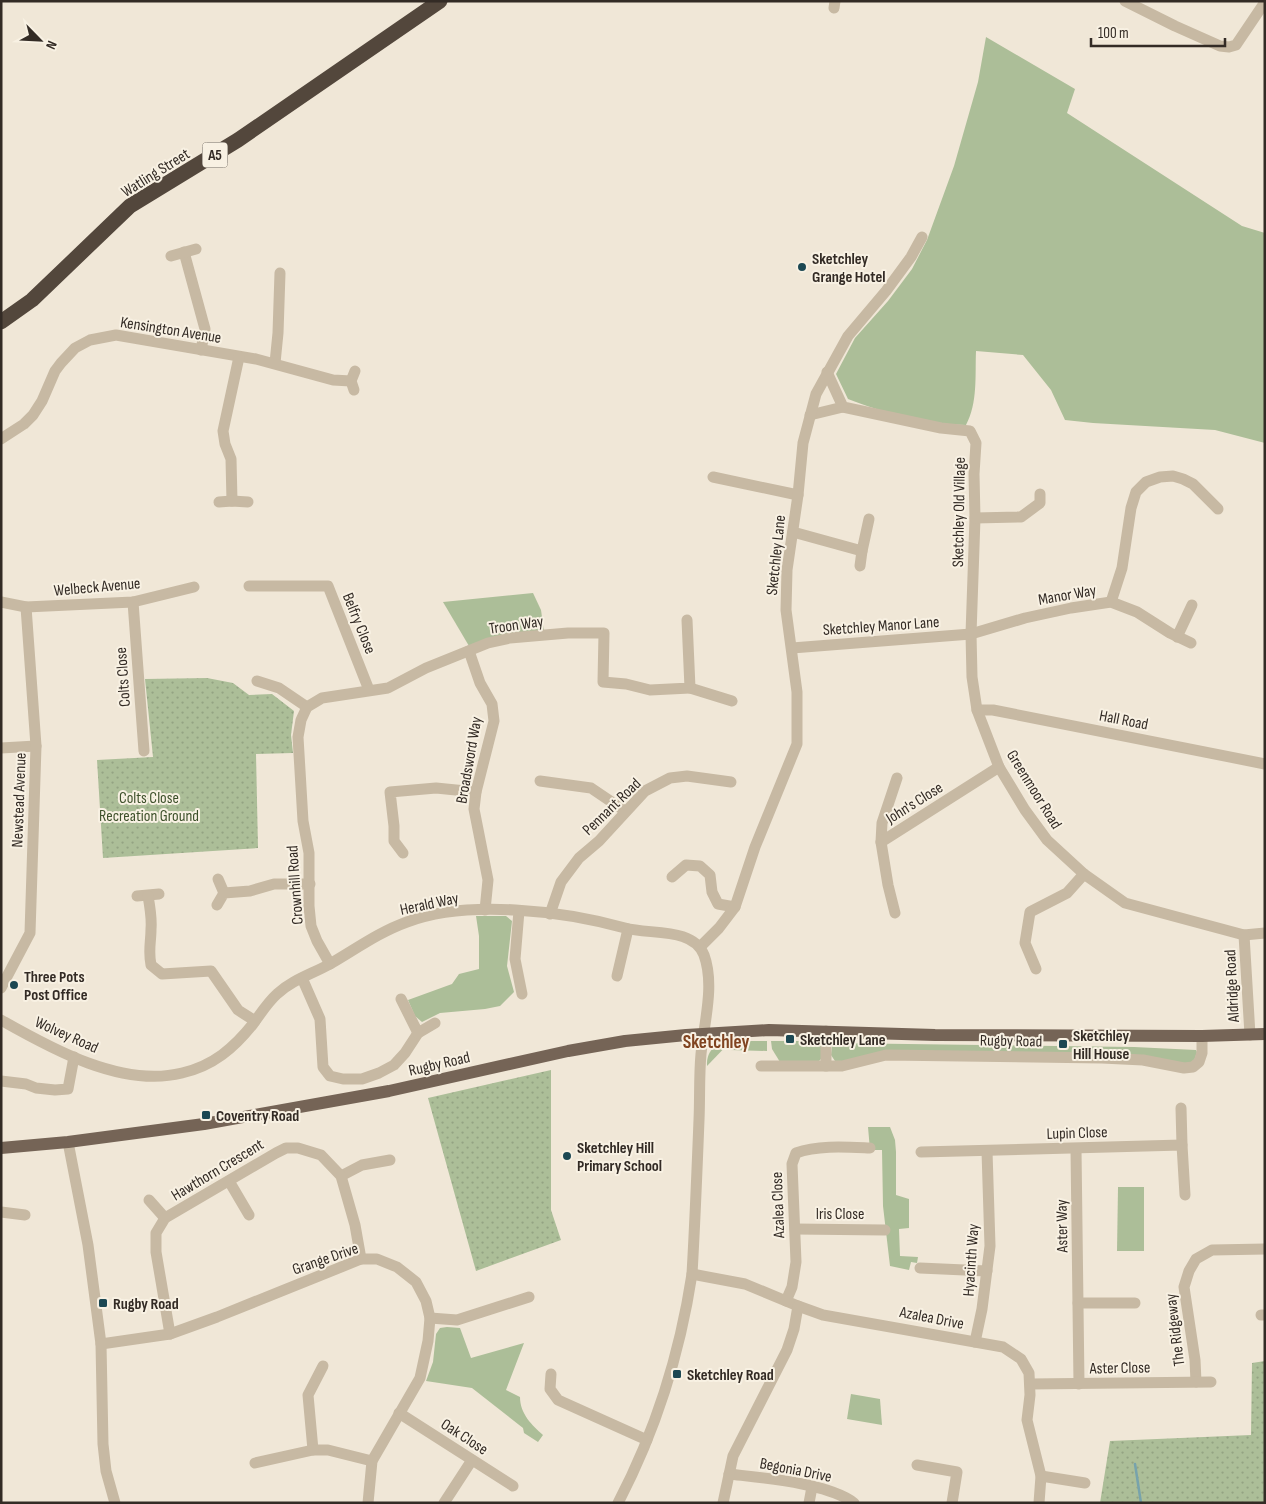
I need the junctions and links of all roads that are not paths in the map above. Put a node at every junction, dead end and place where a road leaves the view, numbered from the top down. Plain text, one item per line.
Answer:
1 (440, 1) edge
2 (1125, 1) edge
3 (1265, 2) edge
4 (1143, 5) edge
5 (922, 237) dead end
6 (196, 249) dead end
7 (184, 252) junction
8 (171, 256) dead end
9 (280, 273) dead end
10 (1, 322) edge
11 (201, 350) junction
12 (239, 357) junction
13 (275, 363) junction
14 (827, 372) junction
15 (354, 381) dead end
16 (843, 406) junction
17 (810, 415) junction
18 (1, 439) edge
19 (713, 477) dead end
20 (1040, 494) dead end
21 (798, 495) junction
22 (232, 500) junction
23 (219, 502) dead end
24 (248, 502) dead end
25 (1218, 509) dead end
26 (976, 518) junction
27 (869, 519) dead end
28 (793, 532) junction
29 (862, 551) junction
30 (860, 566) dead end
31 (249, 586) dead end
32 (194, 587) dead end
33 (1, 602) edge
34 (134, 602) junction
35 (1111, 602) junction
36 (1192, 605) dead end
37 (26, 607) junction
38 (687, 620) dead end
39 (972, 634) junction
40 (1177, 636) junction
41 (1191, 644) dead end
42 (792, 648) junction
43 (469, 650) junction
44 (257, 681) dead end
45 (690, 688) junction
46 (369, 690) junction
47 (732, 701) dead end
48 (307, 707) junction
49 (977, 710) junction
50 (36, 746) junction
51 (1, 748) edge
52 (144, 751) dead end
53 (1265, 764) edge
54 (1000, 767) junction
55 (897, 778) dead end
56 (540, 780) dead end
57 (731, 782) dead end
58 (476, 792) junction
59 (625, 811) junction
60 (881, 842) junction
61 (403, 853) dead end
62 (1084, 874) junction
63 (672, 877) dead end
64 (218, 879) dead end
65 (310, 884) junction
66 (224, 893) junction
67 (148, 896) dead end
68 (216, 905) dead end
69 (735, 907) junction
70 (485, 910) junction
71 (519, 911) junction
72 (895, 913) dead end
73 (550, 914) junction
74 (628, 929) junction
75 (1265, 933) edge
76 (1244, 935) junction
77 (700, 947) junction
78 (330, 964) junction
79 (1036, 969) dead end
80 (617, 976) dead end
81 (302, 978) junction
82 (1, 988) edge
83 (522, 994) dead end
84 (402, 999) dead end
85 (1, 1020) edge
86 (255, 1021) junction
87 (435, 1024) dead end
88 (826, 1031) junction
89 (418, 1033) junction
90 (704, 1034) junction
91 (1265, 1034) edge
92 (1250, 1035) junction
93 (1202, 1036) junction
94 (74, 1057) junction
95 (766, 1062) dead end
96 (826, 1066) junction
97 (121, 1073) joint
98 (1, 1081) edge
99 (1181, 1108) dead end
100 (68, 1142) junction
101 (1182, 1145) junction
102 (1, 1148) edge
103 (870, 1148) dead end
104 (1076, 1149) junction
105 (987, 1150) junction
106 (921, 1152) dead end
107 (390, 1160) dead end
108 (341, 1176) junction
109 (229, 1181) junction
110 (1185, 1196) dead end
111 (149, 1200) dead end
112 (1, 1212) edge
113 (25, 1216) dead end
114 (249, 1216) dead end
115 (165, 1218) junction
116 (795, 1229) junction
117 (884, 1230) dead end
118 (1265, 1249) edge
119 (361, 1258) junction
120 (920, 1268) dead end
121 (987, 1271) junction
122 (692, 1274) junction
123 (529, 1297) dead end
124 (786, 1301) junction
125 (1135, 1303) dead end
126 (1078, 1304) junction
127 (798, 1306) junction
128 (430, 1318) junction
129 (170, 1334) junction
130 (975, 1342) junction
131 (101, 1344) junction
132 (323, 1366) dead end
133 (551, 1374) dead end
134 (1196, 1382) junction
135 (1210, 1382) dead end
136 (1030, 1384) junction
137 (1079, 1384) junction
138 (399, 1413) junction
139 (647, 1440) junction
140 (313, 1450) junction
141 (472, 1460) junction
142 (372, 1461) junction
143 (255, 1463) dead end
144 (917, 1465) dead end
145 (729, 1474) junction
146 (1041, 1476) junction
147 (1085, 1483) dead end
148 (512, 1486) dead end
149 (812, 1487) junction
150 (115, 1503) edge
151 (368, 1503) edge
152 (444, 1503) edge
153 (618, 1503) edge
154 (722, 1503) edge
155 (809, 1503) edge
156 (854, 1503) edge
157 (952, 1503) edge
158 (1038, 1503) edge

1 - 10 highway, Watling Street / A5
2 - 4 street
3 - 4 street
5 - 14 street, Sketchley Lane
6 - 7 street
7 - 8 street
7 - 11 street
9 - 13 street
11 - 12 street, Kensington Avenue
11 - 18 street, Kensington Avenue
12 - 13 street, Kensington Avenue
12 - 22 street
13 - 15 street, Kensington Avenue
14 - 16 street
14 - 17 street, Sketchley Lane
16 - 17 street, Sketchley Old Village
16 - 26 street, Sketchley Old Village
17 - 21 street, Sketchley Lane
19 - 21 street
20 - 26 street
21 - 28 street, Sketchley Lane
22 - 23 street
22 - 24 street
25 - 35 street
26 - 39 street, Sketchley Old Village
27 - 29 street
28 - 29 street
28 - 42 street, Sketchley Lane
29 - 30 street
31 - 46 street, Belfry Close
32 - 34 street, Welbeck Avenue
33 - 37 street, Welbeck Avenue
34 - 37 street, Welbeck Avenue
34 - 52 street, Colts Close
35 - 39 street, Manor Way
35 - 40 street, Manor Way
36 - 40 street
37 - 50 street, Newstead Avenue
38 - 45 street
39 - 42 street, Sketchley Manor Lane
39 - 49 street, Greenmoor Road
40 - 41 street, Manor Way
42 - 69 street, Sketchley Lane
43 - 45 street, Troon Way
43 - 46 street, Troon Way
43 - 58 street, Broadsword Way
44 - 48 street
45 - 47 street
46 - 48 street, Troon Way
48 - 65 street, Crownhill Road
49 - 53 street, Hall Road
49 - 54 street, Greenmoor Road
50 - 51 street
50 - 82 street, Newstead Avenue
54 - 60 street, John's Close
54 - 62 street, Greenmoor Road
55 - 60 street
56 - 59 street
57 - 59 street, Pennant Road
58 - 61 street
58 - 70 street, Broadsword Way
59 - 73 street, Pennant Road
60 - 72 street, John's Close
62 - 76 street, Greenmoor Road
62 - 79 street
63 - 69 street
64 - 66 street
65 - 66 street
65 - 78 street, Crownhill Road
66 - 68 street
67 - 86 street
69 - 77 street, Sketchley Lane
70 - 71 street, Herald Way
70 - 78 street, Herald Way
71 - 73 street, Herald Way
71 - 83 street
73 - 74 street, Herald Way
74 - 77 street, Herald Way
74 - 80 street
75 - 76 street, Greenmoor Road
76 - 92 street, Aldridge Road
77 - 90 street
78 - 81 street, Herald Way
81 - 86 street, Herald Way
81 - 89 street
84 - 89 street
85 - 94 street, Wolvey Road
86 - 97 street, Herald Way
87 - 89 street
88 - 90 main road, Rugby Road
88 - 93 main road, Rugby Road
88 - 96 street
90 - 100 main road, Rugby Road
90 - 122 street
91 - 92 main road, Rugby Road
92 - 93 main road, Rugby Road
93 - 96 street, Rugby Road
94 - 97 street, Wolvey Road
94 - 98 street
95 - 96 street, Rugby Road
99 - 101 street
100 - 102 main road, Rugby Road
100 - 131 street
101 - 104 street, Lupin Close
101 - 110 street
103 - 116 street, Azalea Close
104 - 105 street, Lupin Close
104 - 126 street, Aster Way
105 - 106 street, Lupin Close
105 - 121 street, Hyacinth Way
107 - 108 street
108 - 109 street, Hawthorn Crescent
108 - 119 street, Hawthorn Crescent
109 - 114 street
109 - 115 street, Hawthorn Crescent
111 - 115 street
112 - 113 street
115 - 129 street, Hawthorn Crescent
116 - 117 street, Iris Close
116 - 124 street, Azalea Close
118 - 134 street, The Ridgeway
119 - 128 street, Grange Drive
119 - 129 street, Grange Drive
120 - 121 street
121 - 130 street, Hyacinth Way
122 - 124 street, Azalea Drive
122 - 139 street
123 - 128 street
124 - 127 street, Azalea Drive
125 - 126 street
126 - 137 street, Aster Way
127 - 130 street, Azalea Drive
127 - 145 street
128 - 138 street, Grange Drive
129 - 131 street, Grange Drive
130 - 136 street, Azalea Drive
131 - 150 street
132 - 140 street
133 - 139 street
134 - 135 street, Aster Close
134 - 137 street, Aster Close
136 - 137 street, Aster Close
136 - 146 street, Azalea Drive
138 - 141 street, Oak Close
138 - 142 street, Grange Drive
139 - 153 street
140 - 142 street
140 - 143 street
141 - 148 street, Oak Close
141 - 152 street
142 - 151 street, Grange Drive
144 - 157 street
145 - 149 street, Begonia Drive
145 - 154 street
146 - 147 street
146 - 158 street, Azalea Drive
149 - 155 street
149 - 156 street, Begonia Drive

